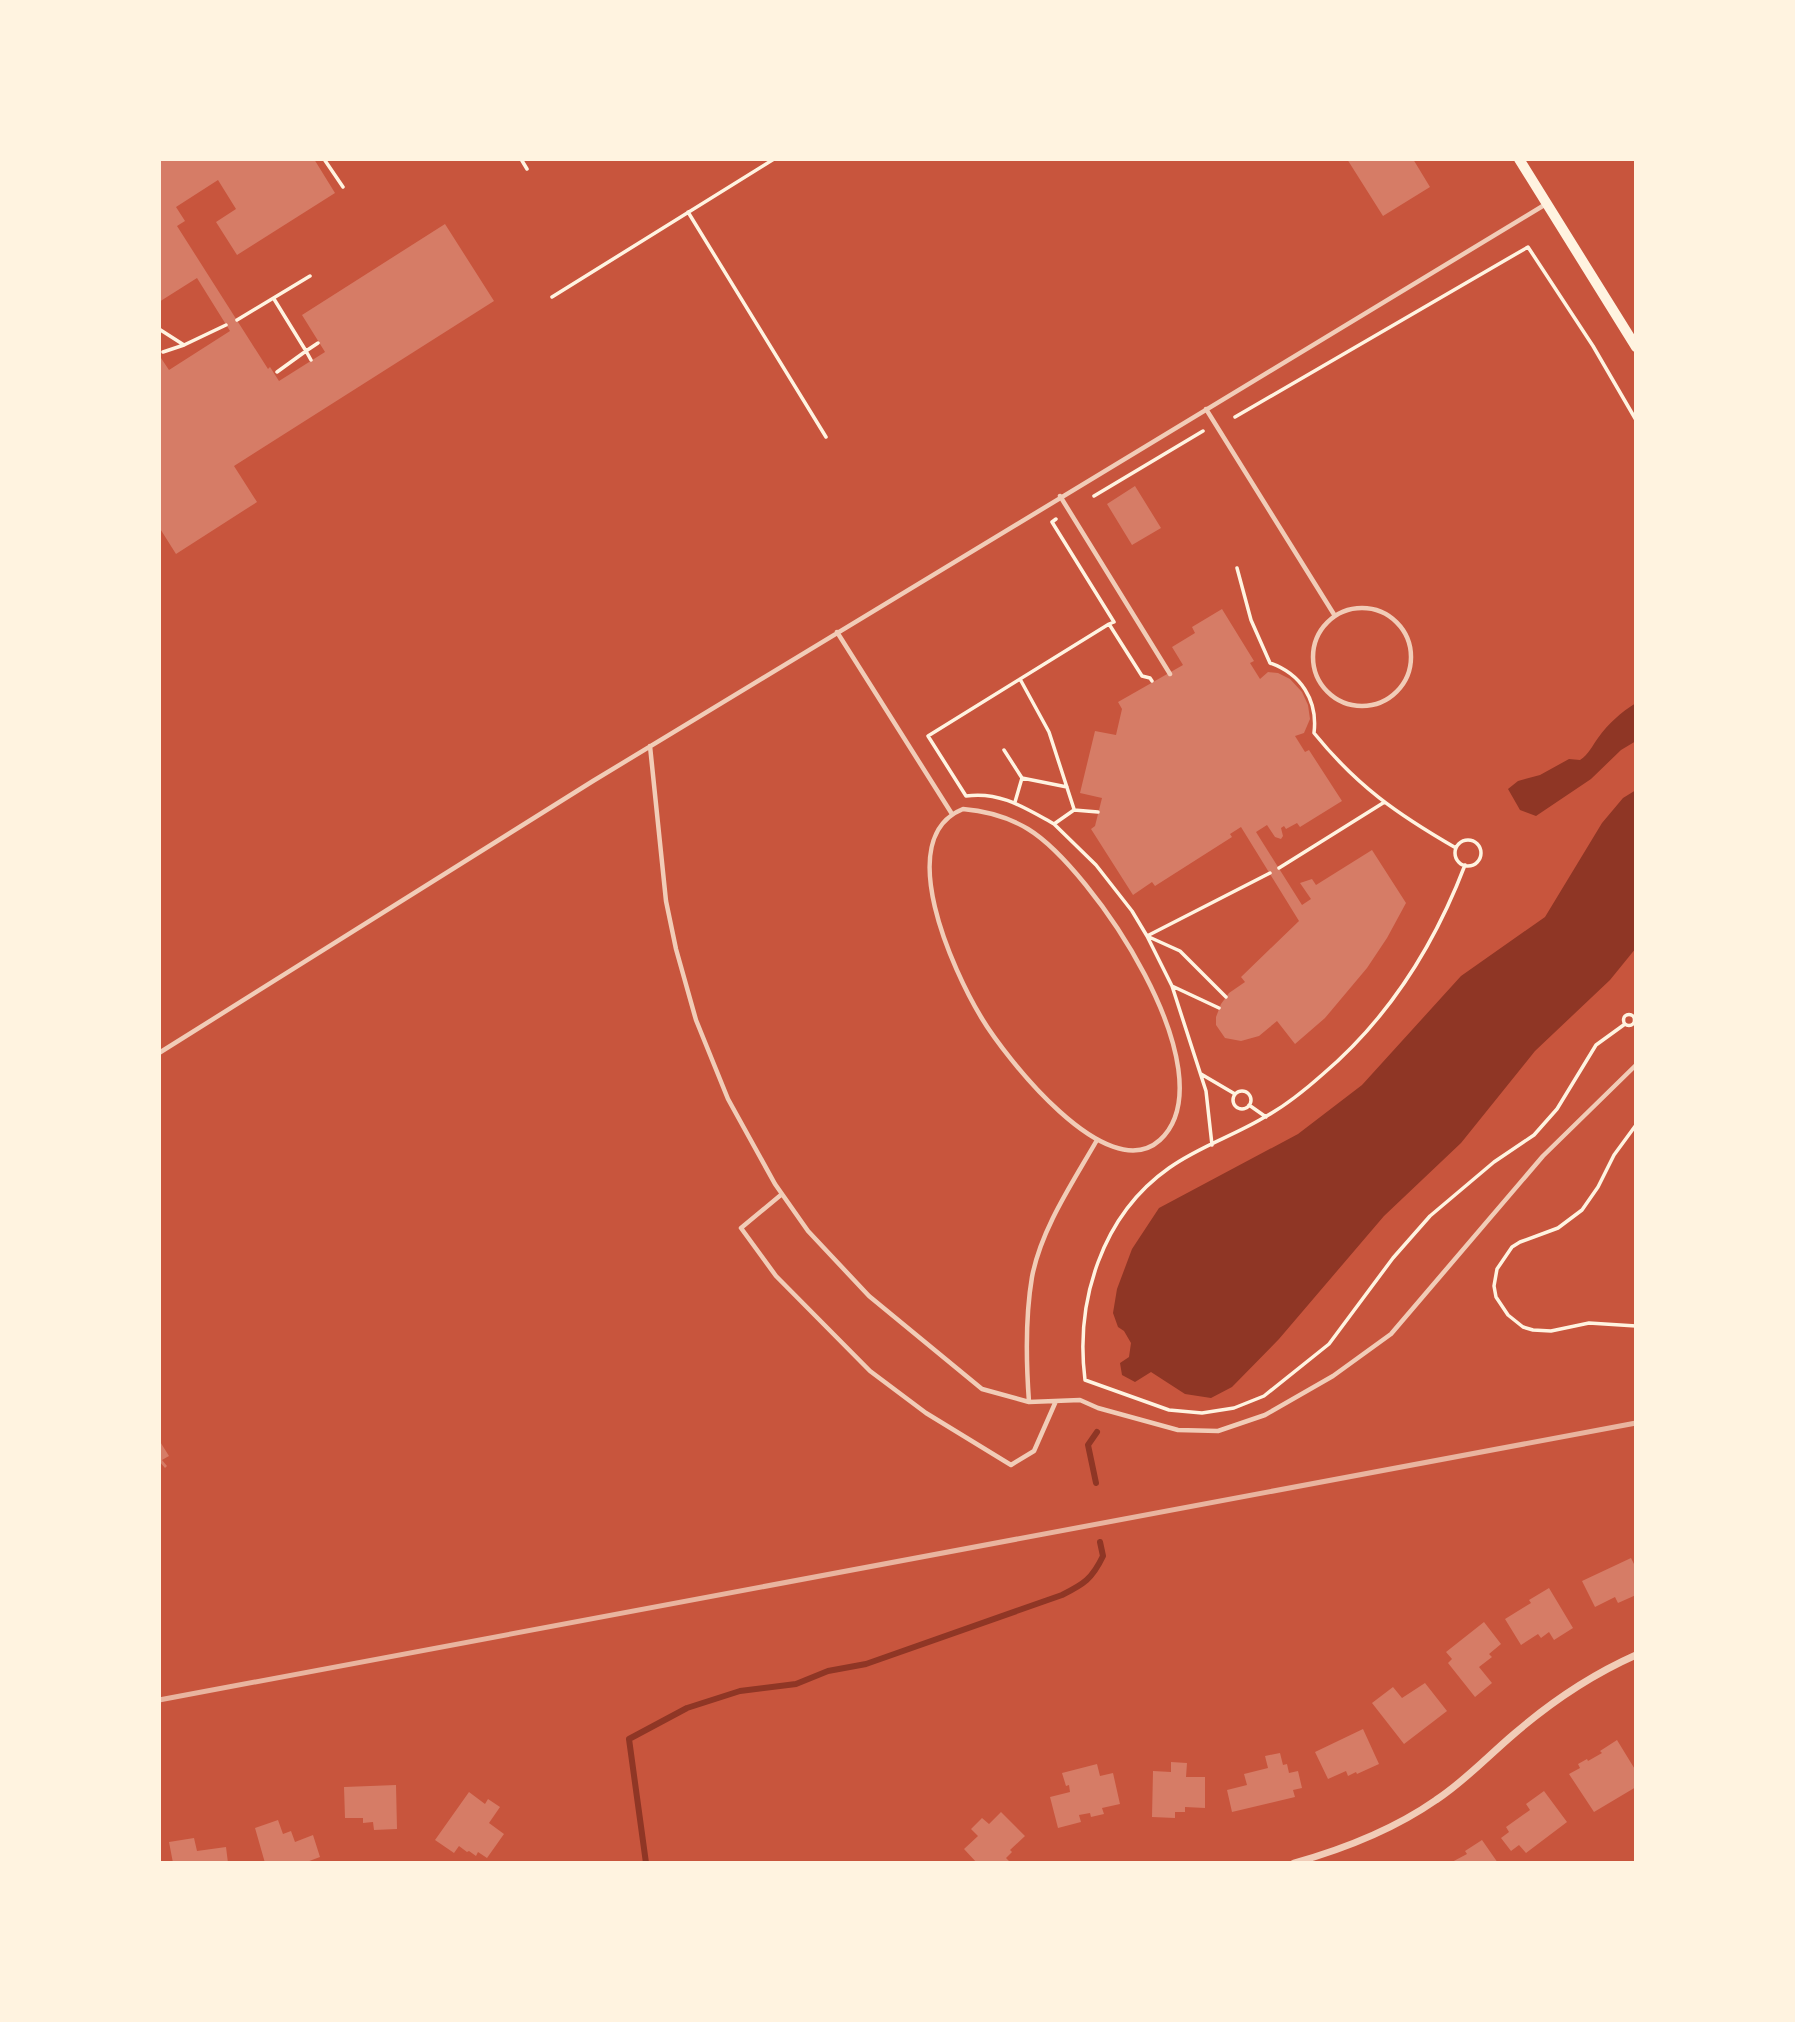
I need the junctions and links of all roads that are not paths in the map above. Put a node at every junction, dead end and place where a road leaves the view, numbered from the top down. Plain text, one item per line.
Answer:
1 (1519, 159) edge
2 (1546, 203) junction
3 (1636, 347) edge
4 (1206, 409) junction
5 (1060, 496) junction
6 (1335, 615) junction
7 (837, 632) junction
8 (1170, 674) dead end
9 (650, 746) junction
10 (952, 814) junction
11 (159, 1053) edge
12 (1636, 1065) edge
13 (1097, 1140) junction
14 (782, 1194) junction
15 (1056, 1401) junction
16 (1029, 1402) junction
17 (1636, 1655) edge
18 (1294, 1863) edge

1 - 2 main road
2 - 3 main road
2 - 4 lane
4 - 5 lane
4 - 6 lane
5 - 7 lane
5 - 8 lane
6 - 6 lane
7 - 9 lane
7 - 10 lane
9 - 11 lane
9 - 14 lane
10 - 13 lane
10 - 13 lane
12 - 15 lane
13 - 16 lane
14 - 15 lane
14 - 16 lane
15 - 16 lane
17 - 18 street

